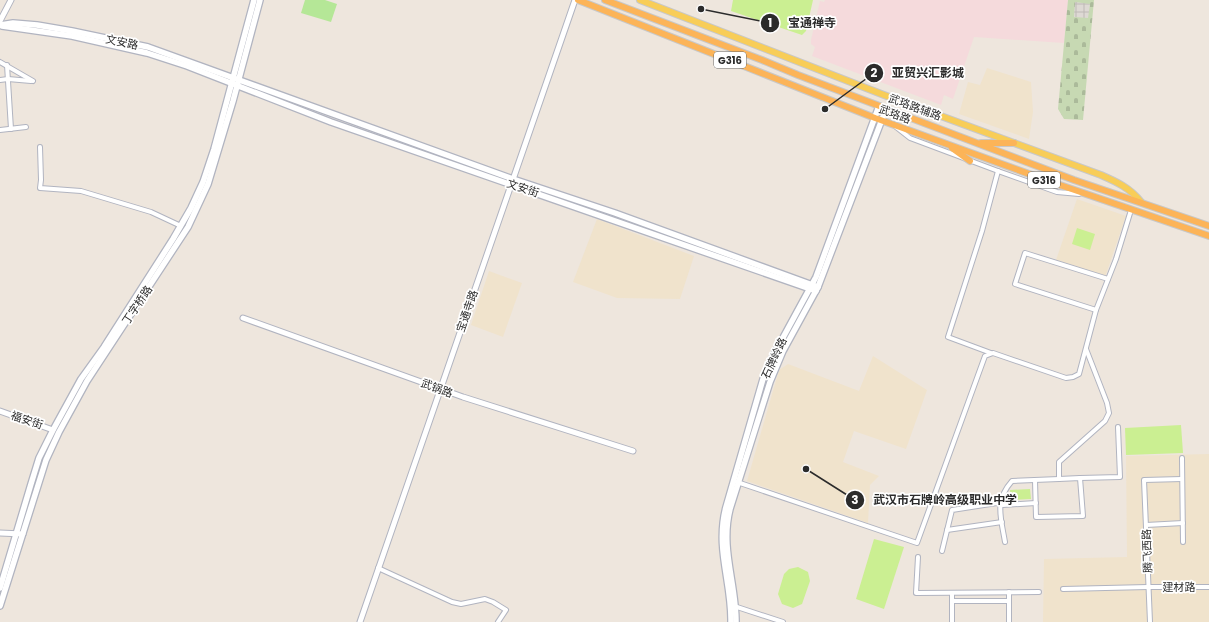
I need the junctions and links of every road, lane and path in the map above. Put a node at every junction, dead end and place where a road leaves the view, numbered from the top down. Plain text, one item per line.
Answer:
1 (11, 0) edge
2 (254, 0) edge
3 (260, 0) edge
4 (577, 0) edge
5 (605, 0) edge
6 (640, 0) edge
7 (0, 21) edge
8 (0, 25) edge
9 (0, 62) edge
10 (7, 65) junction
11 (8, 79) junction
12 (0, 80) edge
13 (235, 82) junction
14 (879, 106) junction
15 (886, 109) junction
16 (875, 118) junction
17 (882, 120) junction
18 (892, 124) junction
19 (26, 127) dead end
20 (11, 129) junction
21 (0, 130) edge
22 (944, 142) junction
23 (975, 143) junction
24 (1014, 143) junction
25 (40, 147) dead end
26 (970, 161) junction
27 (998, 171) junction
28 (512, 182) junction
29 (1085, 194) junction
30 (1141, 202) junction
31 (1131, 210) junction
32 (181, 226) junction
33 (1209, 226) edge
34 (1208, 236) edge
35 (1108, 279) junction
36 (814, 288) junction
37 (1096, 310) junction
38 (243, 318) dead end
39 (1085, 348) junction
40 (992, 353) junction
41 (440, 389) junction
42 (0, 411) edge
43 (1118, 427) dead end
44 (53, 430) junction
45 (633, 452) dead end
46 (1182, 458) dead end
47 (1080, 478) junction
48 (1059, 479) junction
49 (1182, 479) junction
50 (1035, 480) junction
51 (736, 482) junction
52 (1036, 503) junction
53 (1000, 504) junction
54 (1002, 522) junction
55 (1183, 523) junction
56 (1146, 525) junction
57 (947, 530) junction
58 (0, 533) edge
59 (20, 534) junction
60 (1005, 542) dead end
61 (1183, 542) dead end
62 (942, 551) dead end
63 (918, 557) dead end
64 (378, 568) junction
65 (1148, 586) junction
66 (1209, 587) edge
67 (0, 588) edge
68 (1063, 589) dead end
69 (1009, 592) junction
70 (1040, 592) dead end
71 (952, 593) junction
72 (952, 601) junction
73 (1009, 601) junction
74 (0, 606) edge
75 (732, 606) junction
76 (360, 622) edge
77 (498, 622) edge
78 (731, 622) edge
79 (736, 622) edge
80 (783, 622) edge
81 (952, 622) edge
82 (1009, 622) edge
83 (1150, 622) edge

1 - 7 street
2 - 13 main road, 丁字桥路
3 - 13 main road, 丁字桥路
4 - 16 highway, 武珞路 / G316
4 - 28 street, 宝通寺路
5 - 14 highway, 武珞路 / G316
6 - 24 main road, 武珞路辅路
8 - 13 main road, 文安路
9 - 10 street
10 - 11 street
10 - 11 street
11 - 12 street
11 - 20 street
13 - 28 main road, 文安街
13 - 32 main road, 丁字桥路
13 - 59 main road, 丁字桥路
14 - 15 highway, 武珞路 / G316
14 - 16 main road, 石牌岭路
15 - 17 main road, 石牌岭路
15 - 23 highway, 武珞路 / G316
16 - 17 highway, 武珞路 / G316
16 - 36 main road, 石牌岭路
17 - 18 highway, 武珞路 / G316
17 - 36 main road, 石牌岭路
18 - 22 highway, 武珞路 / G316
18 - 26 street
19 - 20 street
20 - 21 street
22 - 26 highway
22 - 29 highway, 武珞路 / G316
23 - 24 highway
23 - 30 highway, 武珞路 / G316
24 - 30 main road, 武珞路辅路
25 - 32 street
26 - 27 street
27 - 29 street
27 - 40 street
28 - 36 main road, 文安街
28 - 41 street, 宝通寺路
29 - 31 highway, 武珞路 / G316
30 - 33 highway, 武珞路 / G316
31 - 34 highway, 武珞路 / G316
31 - 35 street
32 - 44 main road, 丁字桥路
35 - 37 street
35 - 37 street
36 - 51 main road, 石牌岭路
37 - 39 street
38 - 41 street, 武锅路
39 - 40 street
39 - 48 street
40 - 51 street
41 - 45 street, 武锅路
41 - 64 street, 宝通寺路
42 - 44 street, 福安街
43 - 47 street
44 - 59 main road, 丁字桥路
46 - 49 street
47 - 48 street
47 - 52 street
48 - 50 street
49 - 55 street
49 - 56 street, 腾飞西路
50 - 52 street
50 - 53 street
51 - 75 main road, 石牌岭路
52 - 53 street
53 - 54 street
53 - 57 street
54 - 57 street
54 - 60 street
55 - 56 street
55 - 61 street
56 - 65 street, 腾飞西路
57 - 62 street
58 - 59 street
59 - 67 main road, 丁字桥路
59 - 74 main road, 丁字桥路
63 - 71 street
64 - 76 street, 宝通寺路
64 - 77 street
65 - 66 street, 建材路
65 - 68 street, 建材路
65 - 83 street, 腾飞西路
69 - 70 street
69 - 71 street
69 - 73 street
71 - 72 street
72 - 73 street
72 - 81 street
73 - 82 street
75 - 78 main road, 石牌岭路
75 - 79 main road, 石牌岭路
75 - 80 street

